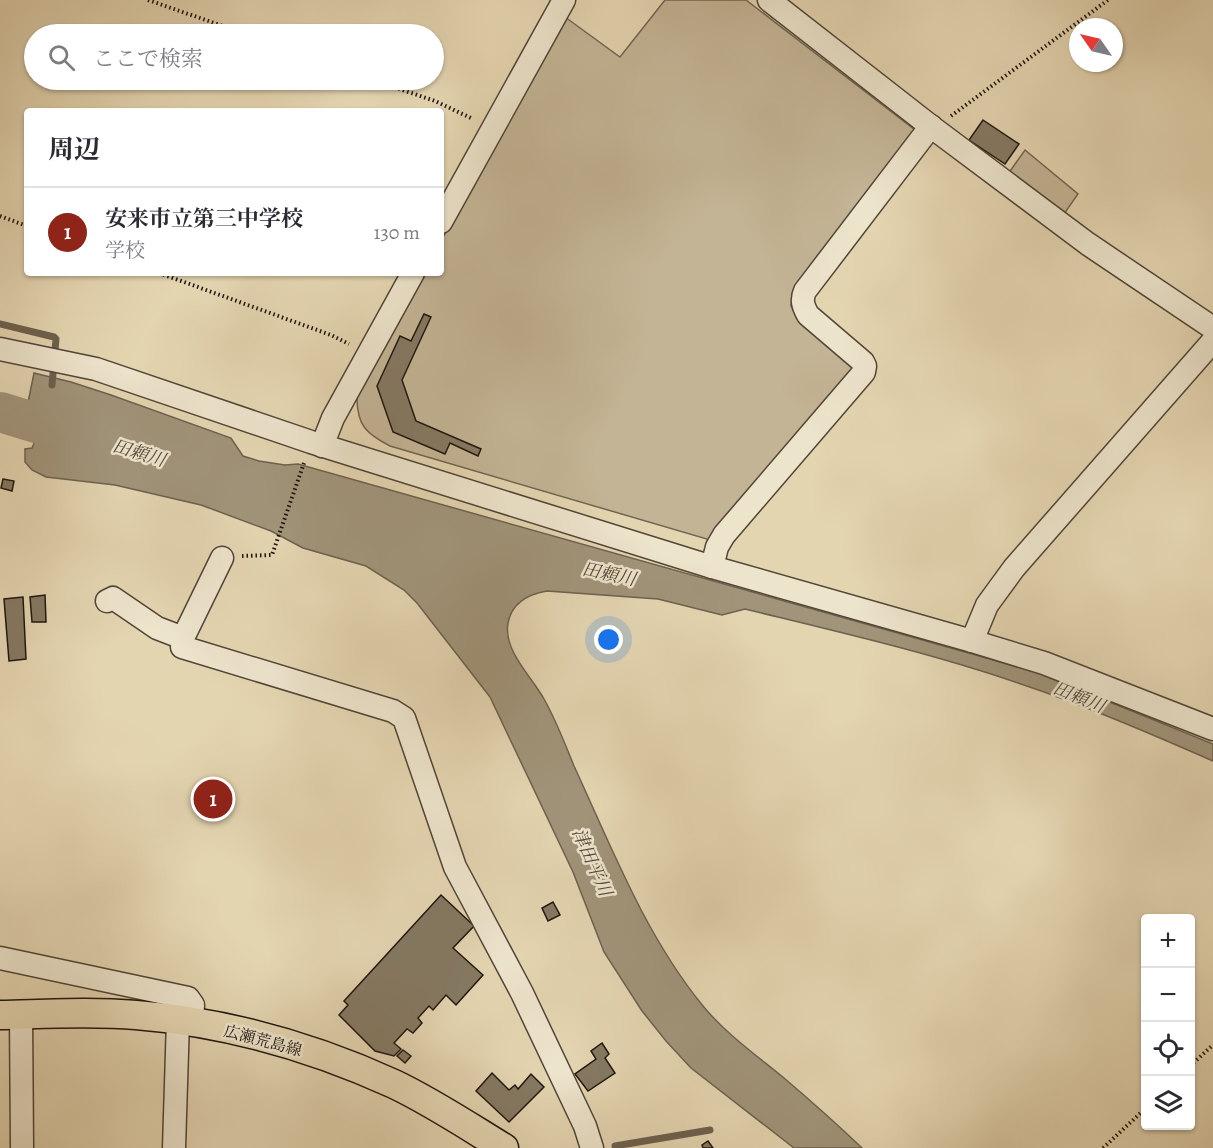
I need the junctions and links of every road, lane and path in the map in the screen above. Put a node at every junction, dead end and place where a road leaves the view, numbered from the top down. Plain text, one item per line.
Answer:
1 (148, 0) edge
2 (564, 0) edge
3 (769, 0) edge
4 (1108, 0) edge
5 (217, 24) edge
6 (403, 90) edge
7 (932, 127) junction
8 (493, 128) junction
9 (0, 216) edge
10 (444, 217) edge
11 (24, 225) edge
12 (167, 276) edge
13 (411, 276) edge
14 (1213, 328) edge
15 (1213, 341) edge
16 (0, 349) edge
17 (368, 354) junction
18 (314, 451) junction
19 (222, 558) joint
20 (712, 567) junction
21 (107, 601) dead end
22 (183, 638) junction
23 (972, 641) junction
24 (1213, 729) edge
25 (0, 958) edge
26 (10, 1015) edge
27 (185, 1021) junction
28 (1213, 1045) edge
29 (1195, 1062) edge
30 (1141, 1113) edge
31 (22, 1148) edge
32 (174, 1148) edge
33 (504, 1148) edge
34 (592, 1148) edge
35 (1103, 1148) edge

1 - 5 path
2 - 8 street
3 - 7 street
4 - 7 path
6 - 8 path
7 - 14 street
7 - 20 street
8 - 10 street
9 - 11 path
12 - 17 path
13 - 17 street
15 - 23 street
16 - 18 street
17 - 18 street
18 - 19 path
18 - 20 street
19 - 22 street
20 - 23 street
21 - 22 street
22 - 34 street
23 - 24 street
25 - 27 street
26 - 27 main road, 広瀬荒島線
26 - 31 street
27 - 32 street
27 - 33 main road, 広瀬荒島線
28 - 29 path
30 - 35 path

